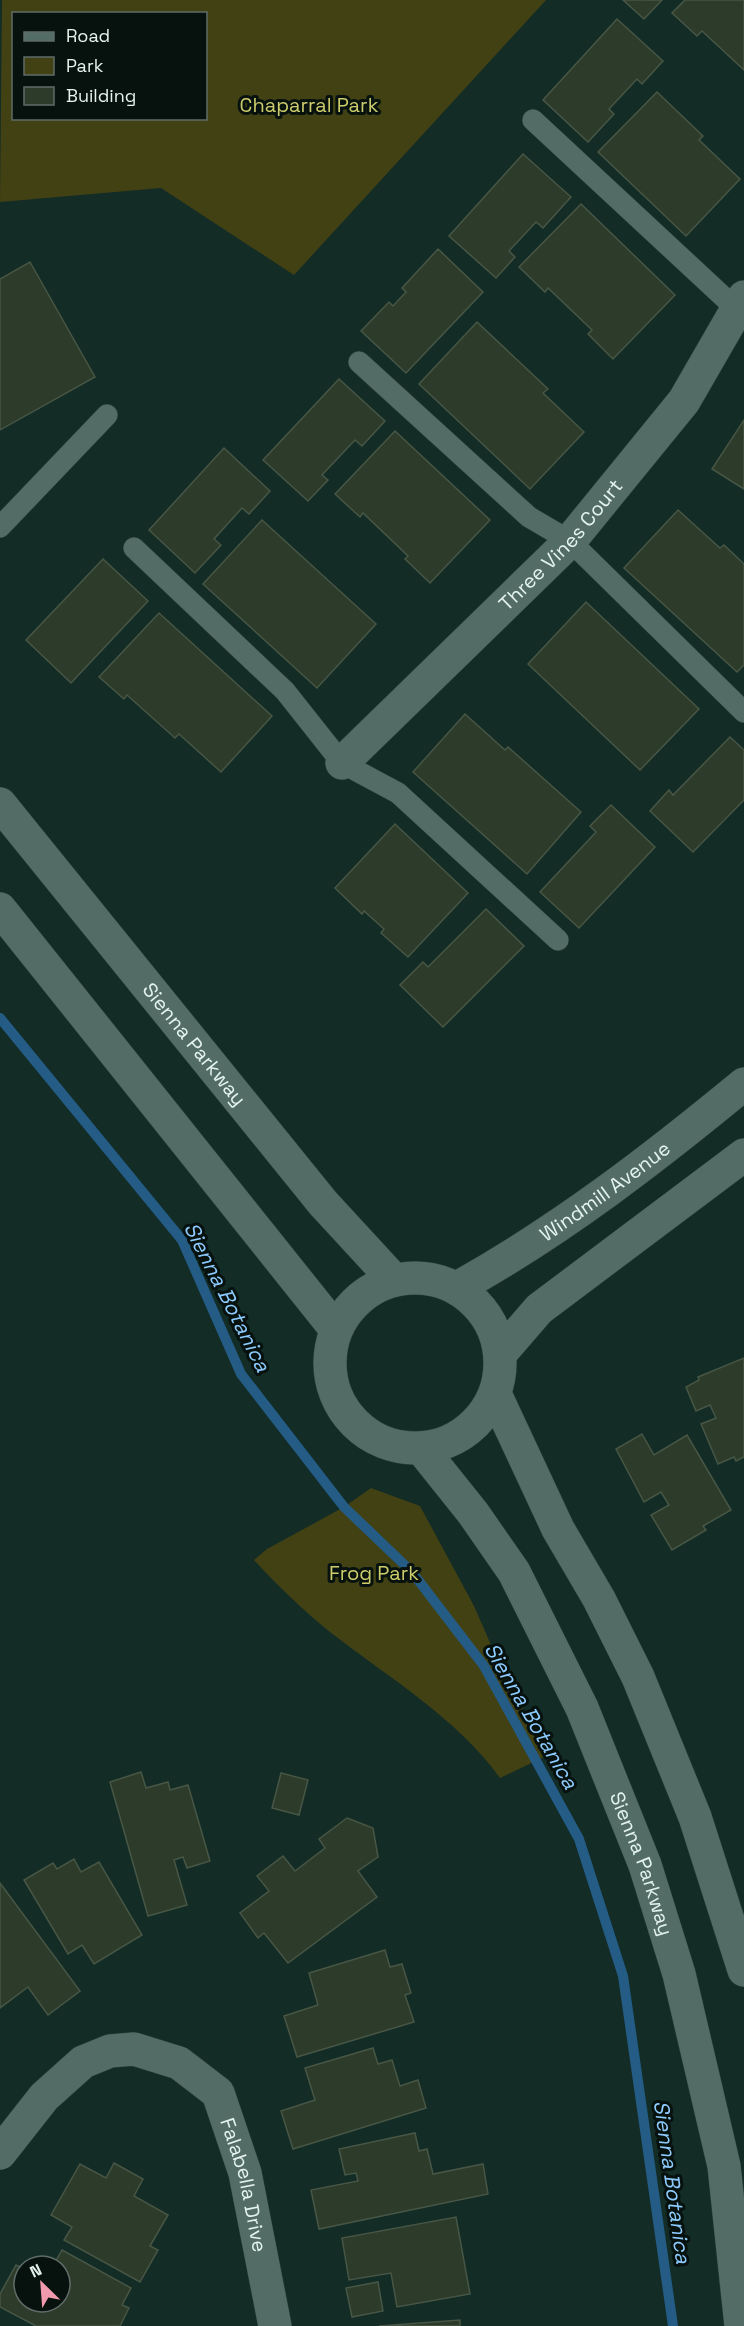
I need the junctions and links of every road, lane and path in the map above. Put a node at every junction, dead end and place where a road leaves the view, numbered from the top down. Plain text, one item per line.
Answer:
1 (533, 120) dead end
2 (741, 308) edge
3 (359, 362) dead end
4 (107, 415) dead end
5 (0, 527) edge
6 (570, 541) junction
7 (134, 548) dead end
8 (744, 712) edge
9 (342, 763) junction
10 (0, 804) edge
11 (0, 909) edge
12 (558, 940) dead end
13 (744, 1084) edge
14 (744, 1155) edge
15 (393, 1279) junction
16 (457, 1288) junction
17 (334, 1327) junction
18 (501, 1353) junction
19 (496, 1396) junction
20 (421, 1449) junction
21 (744, 1970) edge
22 (0, 2153) edge
23 (275, 2326) edge
24 (741, 2326) edge

1 - 2 lane
2 - 6 main road, Three Vines Court
3 - 6 lane
4 - 5 lane
6 - 8 lane
6 - 9 main road, Three Vines Court
7 - 9 lane
9 - 12 lane
10 - 15 main road, Sienna Parkway
11 - 17 main road
13 - 16 main road, Windmill Avenue
14 - 18 main road
15 - 16 main road
15 - 17 main road
16 - 18 main road
17 - 20 main road
18 - 19 main road
19 - 20 main road
19 - 21 main road
20 - 24 main road, Sienna Parkway
22 - 23 main road, Falabella Drive

